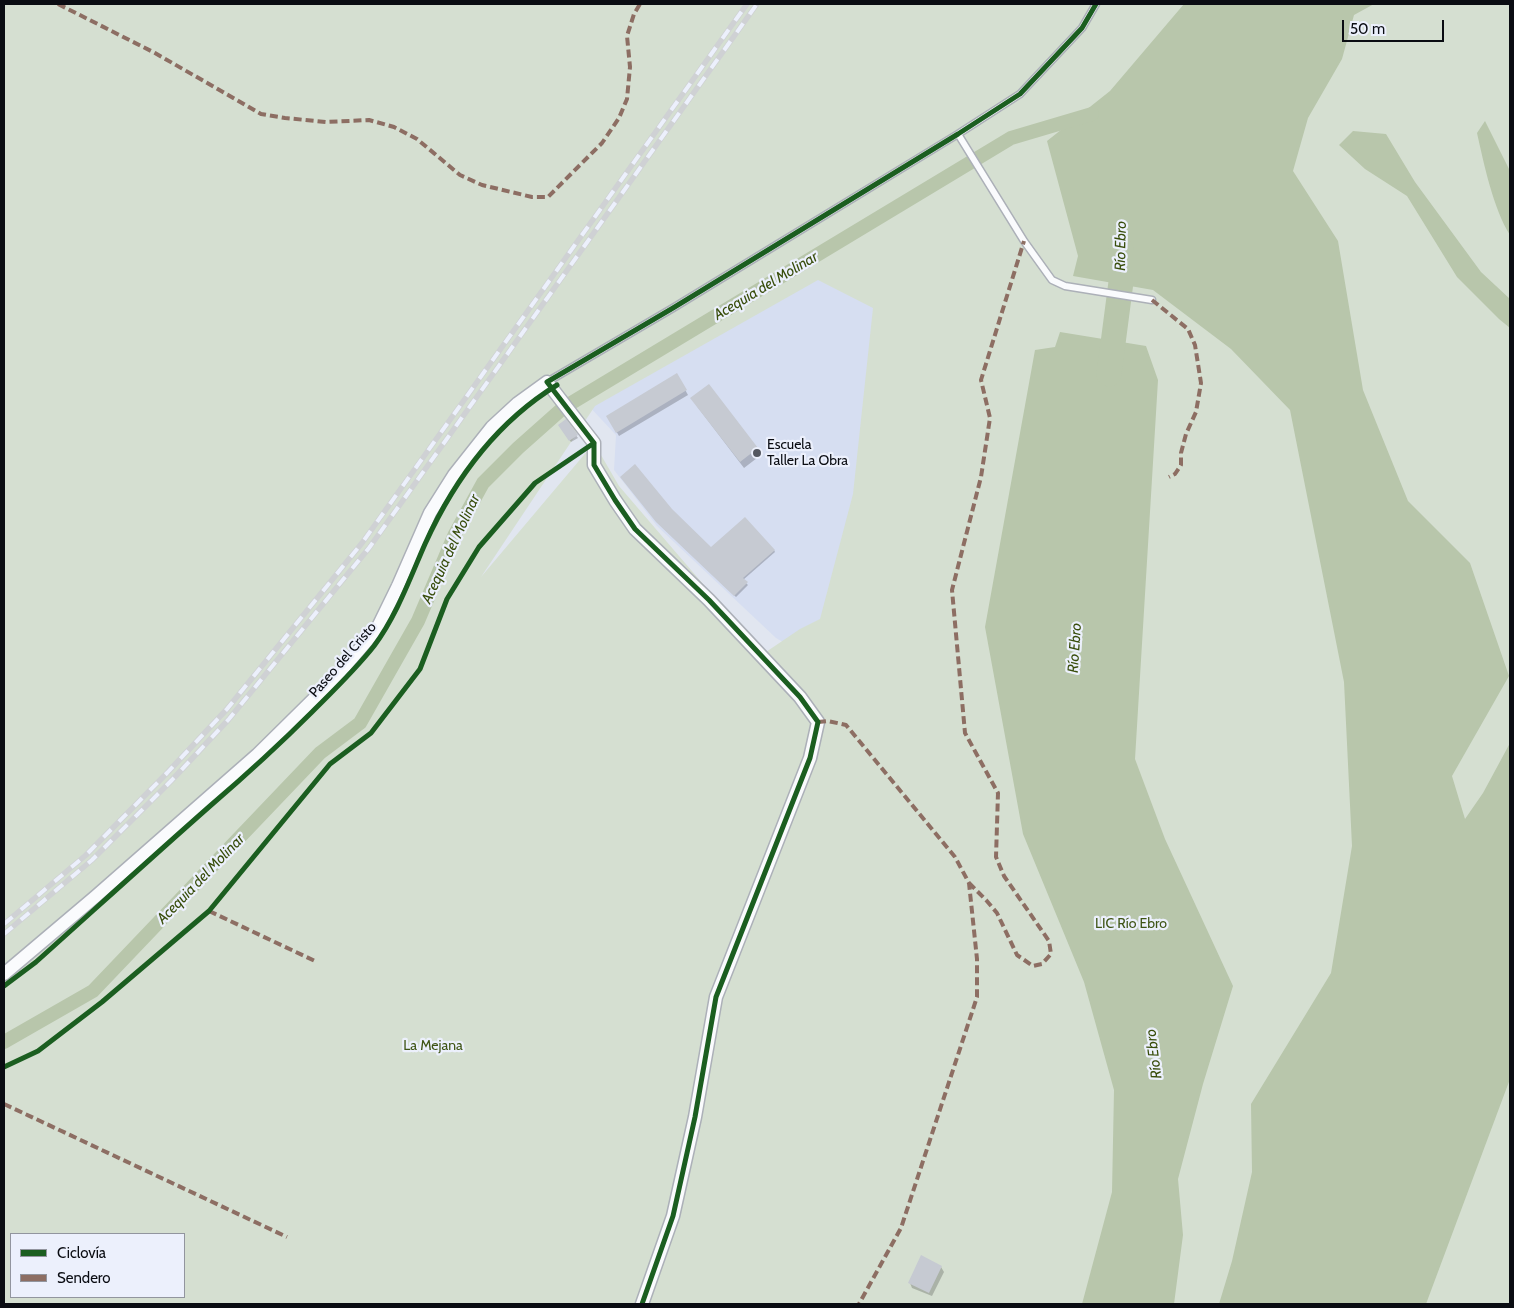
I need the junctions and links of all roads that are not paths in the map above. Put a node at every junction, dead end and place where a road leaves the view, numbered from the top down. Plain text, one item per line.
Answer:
1 (1096, 4) edge
2 (958, 134) junction
3 (1152, 300) dead end
4 (547, 382) junction
5 (4, 974) edge
6 (642, 1304) edge

1 - 2 lane
2 - 3 lane
2 - 4 lane
4 - 5 street, Paseo del Cristo
4 - 6 street

